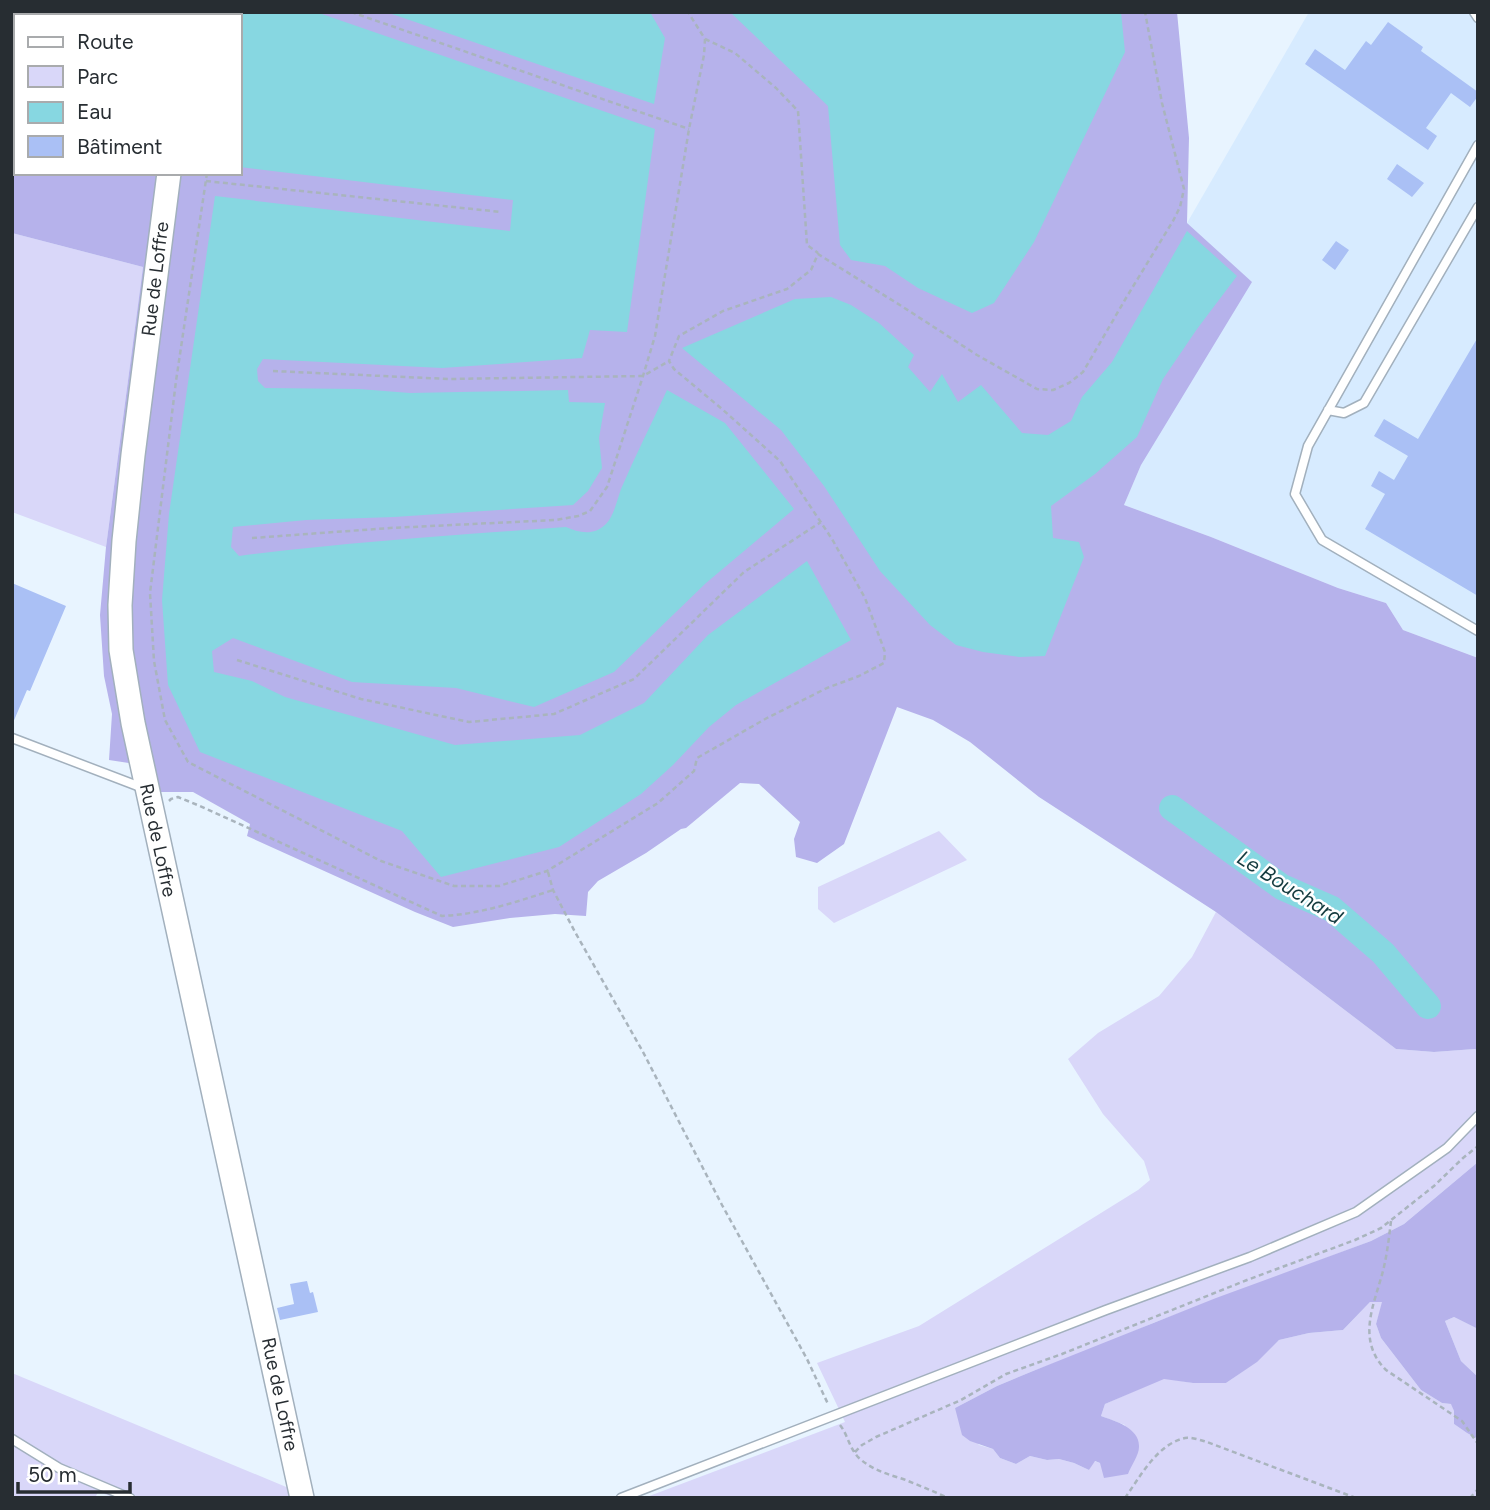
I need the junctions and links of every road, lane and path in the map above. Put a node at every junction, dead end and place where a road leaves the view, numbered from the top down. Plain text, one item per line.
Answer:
1 (351, 12) edge
2 (688, 12) edge
3 (1145, 12) edge
4 (1474, 12) edge
5 (1478, 18) edge
6 (705, 39) junction
7 (690, 129) junction
8 (1478, 145) edge
9 (169, 175) edge
10 (207, 175) edge
11 (206, 181) junction
12 (1478, 207) edge
13 (501, 212) dead end
14 (818, 254) junction
15 (669, 361) junction
16 (272, 371) dead end
17 (643, 376) junction
18 (1328, 410) junction
19 (821, 523) junction
20 (252, 538) dead end
21 (1478, 631) edge
22 (237, 660) dead end
23 (12, 738) edge
24 (140, 786) junction
25 (171, 799) dead end
26 (547, 871) junction
27 (553, 890) junction
28 (1478, 1116) edge
29 (1478, 1146) edge
30 (1391, 1221) junction
31 (833, 1415) junction
32 (12, 1439) edge
33 (1478, 1444) edge
34 (855, 1452) junction
35 (1477, 1489) edge
36 (130, 1498) edge
37 (302, 1498) edge
38 (621, 1498) edge
39 (948, 1498) edge
40 (1125, 1498) edge
41 (1356, 1498) edge
42 (1470, 1498) edge

1 - 7 path
2 - 6 path
3 - 14 path
4 - 5 lane
6 - 7 path
6 - 14 path
7 - 17 path
8 - 18 lane
9 - 24 main road, Rue de Loffre
10 - 11 path
11 - 13 path
11 - 26 path
12 - 18 lane
14 - 15 path
15 - 17 path
15 - 19 path
16 - 17 path
17 - 20 path
18 - 21 lane
19 - 22 path
19 - 26 path
23 - 24 lane
24 - 37 main road, Rue de Loffre
25 - 27 path
26 - 27 path
27 - 31 path
28 - 31 lane
29 - 30 path
30 - 33 path
30 - 34 path
31 - 34 path
31 - 38 lane
32 - 36 lane
34 - 39 path
35 - 42 path
40 - 41 path

